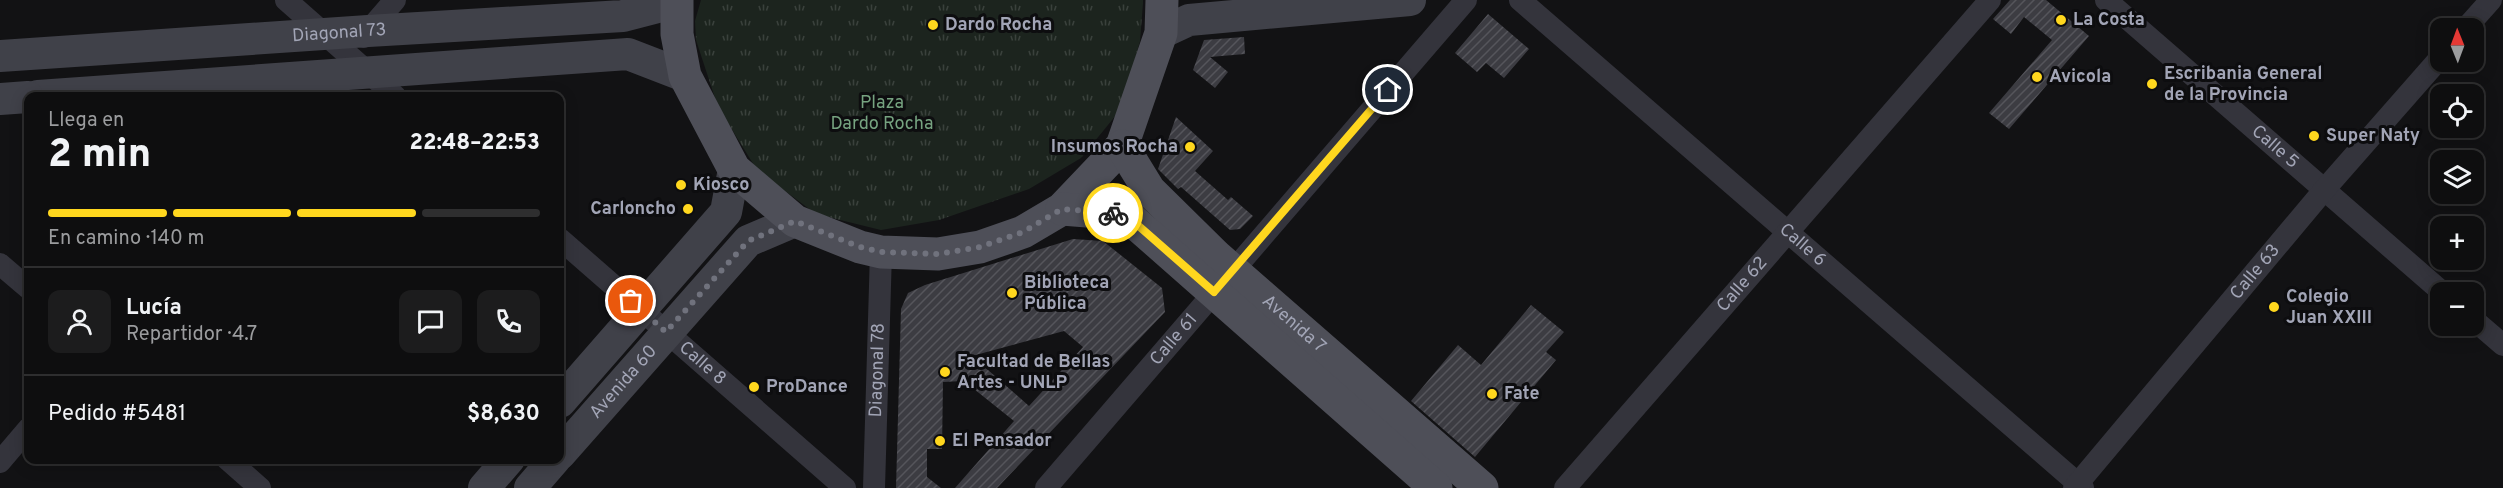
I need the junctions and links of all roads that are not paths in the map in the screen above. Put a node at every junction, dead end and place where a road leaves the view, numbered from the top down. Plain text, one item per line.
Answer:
1 (286, 0) edge
2 (395, 0) edge
3 (1162, 0) edge
4 (1410, 0) edge
5 (1466, 0) edge
6 (1520, 0) edge
7 (1990, 0) edge
8 (2106, 0) edge
9 (2491, 0) edge
10 (677, 1) edge
11 (623, 16) junction
12 (1178, 18) edge
13 (2475, 18) edge
14 (368, 31) junction
15 (325, 33) junction
16 (628, 54) junction
17 (0, 56) edge
18 (2430, 69) edge
19 (340, 74) edge
20 (685, 76) junction
21 (93, 92) edge
22 (385, 92) edge
23 (24, 97) edge
24 (0, 99) edge
25 (1122, 146) junction
26 (734, 169) junction
27 (2324, 190) junction
28 (1062, 209) junction
29 (795, 221) junction
30 (1788, 231) junction
31 (564, 242) edge
32 (881, 252) junction
33 (0, 264) edge
34 (1223, 281) junction
35 (2430, 282) edge
36 (24, 285) edge
37 (640, 309) junction
38 (2484, 329) edge
39 (666, 332) junction
40 (2503, 345) edge
41 (564, 397) edge
42 (24, 434) edge
43 (564, 449) edge
44 (0, 462) edge
45 (232, 464) edge
46 (505, 464) edge
47 (551, 464) edge
48 (2078, 486) edge
49 (260, 488) edge
50 (484, 488) edge
51 (530, 488) edge
52 (845, 488) edge
53 (873, 488) edge
54 (1046, 488) edge
55 (1436, 488) edge
56 (1482, 488) edge
57 (1565, 488) edge

1 - 15 street
2 - 14 street
3 - 12 main road
4 - 12 main road
5 - 34 street, Calle 61
6 - 30 street, Calle 6
7 - 30 street, Calle 62
8 - 27 street, Calle 5
9 - 13 street
10 - 11 main road, Diagonal 73
10 - 20 main road
11 - 14 main road, Diagonal 73
11 - 16 main road
12 - 25 main road
14 - 15 main road, Diagonal 73
14 - 19 street
15 - 17 main road, Diagonal 73
15 - 19 street
16 - 19 main road
16 - 20 main road
18 - 27 street, Calle 63
19 - 21 main road
19 - 22 street
20 - 26 main road
23 - 24 main road
25 - 28 main road
25 - 34 main road, Avenida 7
26 - 29 main road
26 - 37 main road, Avenida 60
27 - 35 street, Calle 5
27 - 48 street, Calle 63
28 - 32 main road
28 - 34 main road, Avenida 7
29 - 32 main road
29 - 39 main road, Avenida 60
30 - 48 street, Calle 6
30 - 57 street, Calle 62
31 - 37 street, Calle 8
32 - 53 street, Diagonal 78
33 - 36 street
34 - 54 street, Calle 61
34 - 55 main road, Avenida 7
34 - 56 main road, Avenida 7
37 - 39 street, Calle 8
37 - 41 main road, Avenida 60
38 - 40 street
39 - 43 main road, Avenida 60
39 - 52 street, Calle 8
42 - 44 street
45 - 49 street
46 - 50 main road
47 - 51 main road

